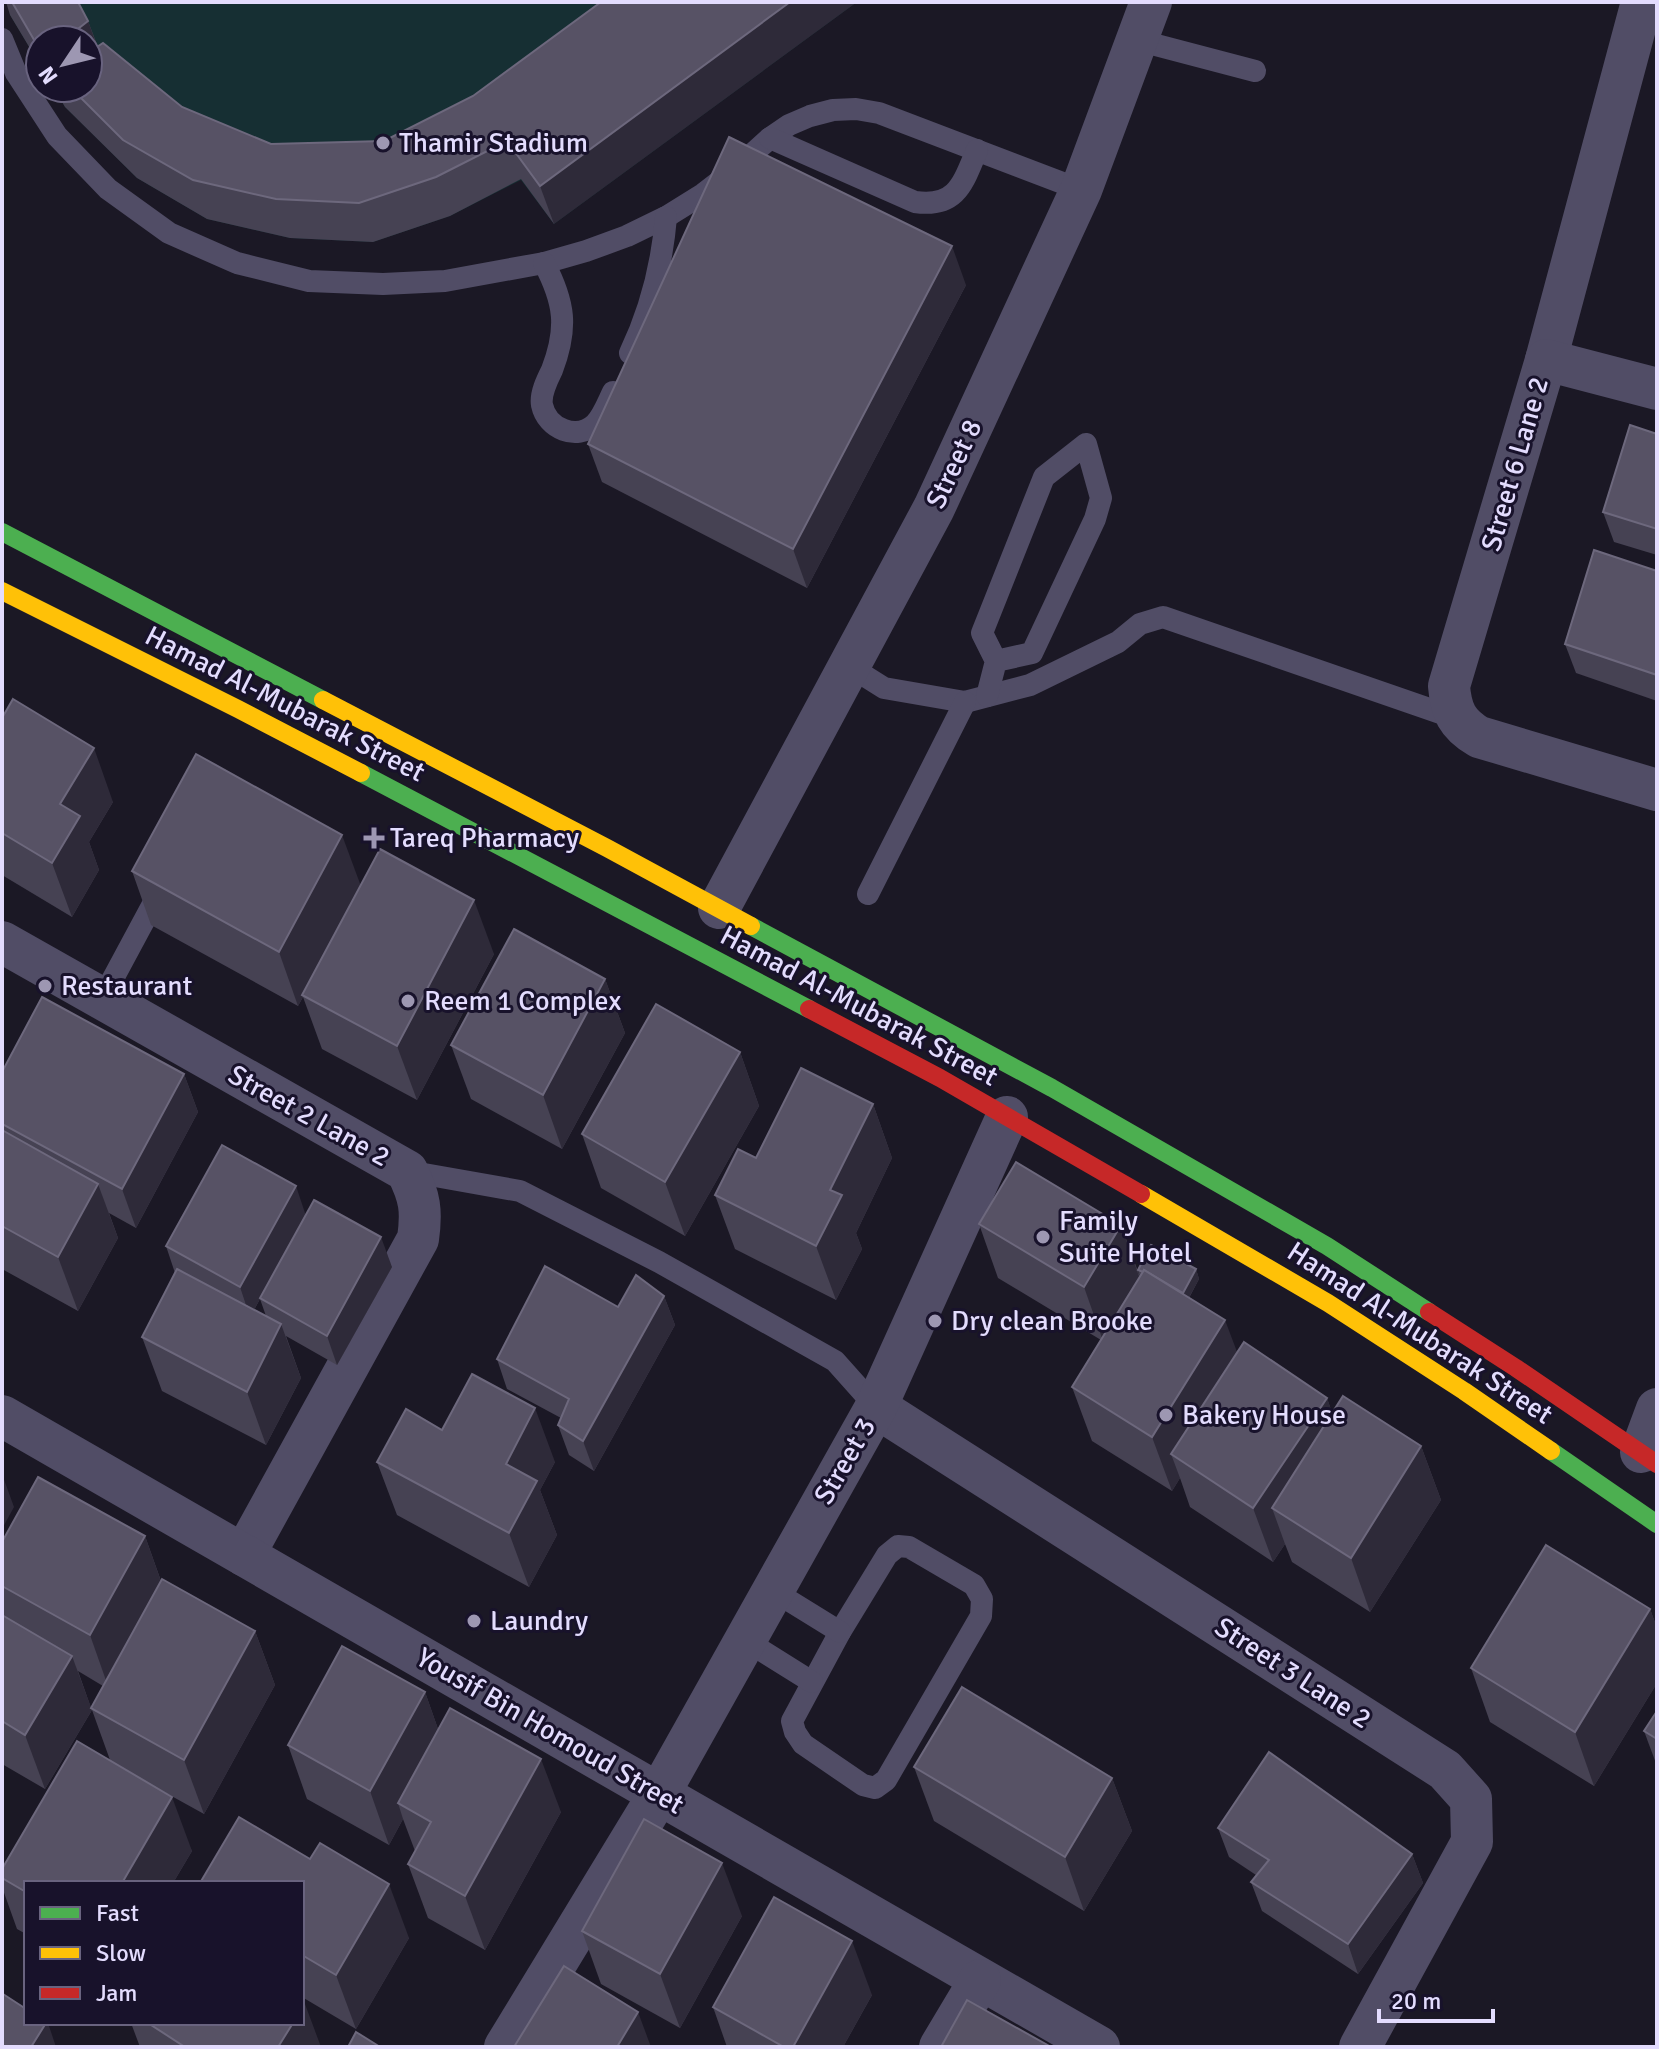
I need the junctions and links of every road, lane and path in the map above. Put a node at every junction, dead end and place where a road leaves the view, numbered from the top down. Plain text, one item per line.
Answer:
1 (1642, 2) edge
2 (1144, 21) edge
3 (2, 39) edge
4 (1255, 71) dead end
5 (770, 138) junction
6 (977, 150) junction
7 (1081, 190) junction
8 (666, 217) junction
9 (544, 263) junction
10 (1546, 360) junction
11 (1657, 389) edge
12 (2, 532) edge
13 (2, 591) edge
14 (996, 661) junction
15 (849, 666) junction
16 (987, 696) junction
17 (965, 702) junction
18 (1458, 719) junction
19 (1657, 790) edge
20 (170, 873) edge
21 (868, 894) dead end
22 (719, 908) junction
23 (2, 942) edge
24 (102, 999) junction
25 (1007, 1117) junction
26 (407, 1171) junction
27 (876, 1407) junction
28 (1657, 1409) edge
29 (2, 1416) edge
30 (1649, 1458) edge
31 (1657, 1524) edge
32 (244, 1555) junction
33 (772, 1590) junction
34 (840, 1632) junction
35 (745, 1640) junction
36 (812, 1682) junction
37 (659, 1794) junction
38 (981, 1979) junction
39 (505, 2047) edge
40 (940, 2047) edge
41 (1099, 2047) edge
42 (1360, 2047) edge

1 - 10 street, Street 6 Lane 2
2 - 4 lane
2 - 7 street, Street 8
3 - 9 lane
5 - 6 lane
5 - 6 lane
5 - 8 lane
6 - 7 lane
7 - 15 street, Street 8
8 - 9 lane
8 - 9 lane
10 - 11 street
10 - 18 street, Street 6 Lane 2
12 - 22 main road, Hamad Al-Mubarak Street
13 - 25 main road, Hamad Al-Mubarak Street
14 - 14 lane
14 - 16 lane
15 - 17 lane
15 - 22 street, Street 8
16 - 17 lane
16 - 18 lane
17 - 21 lane
18 - 19 street
20 - 24 lane
22 - 30 main road, Hamad Al-Mubarak Street
23 - 24 street, Street 2 Lane 2
24 - 26 street, Street 2 Lane 2
25 - 27 street, Street 3
25 - 31 main road, Hamad Al-Mubarak Street
26 - 27 lane
26 - 32 street, Street 2 Lane 2
27 - 33 street, Street 3
27 - 42 street, Street 3 Lane 2
28 - 30 street
29 - 32 street, Yousif Bin Homoud Street
32 - 37 street, Yousif Bin Homoud Street
33 - 34 lane
33 - 35 street, Street 3
34 - 36 lane
34 - 36 lane
35 - 36 lane
35 - 37 street, Street 3
37 - 38 street, Yousif Bin Homoud Street
37 - 39 street, Street 3
38 - 40 street
38 - 41 street, Yousif Bin Homoud Street

